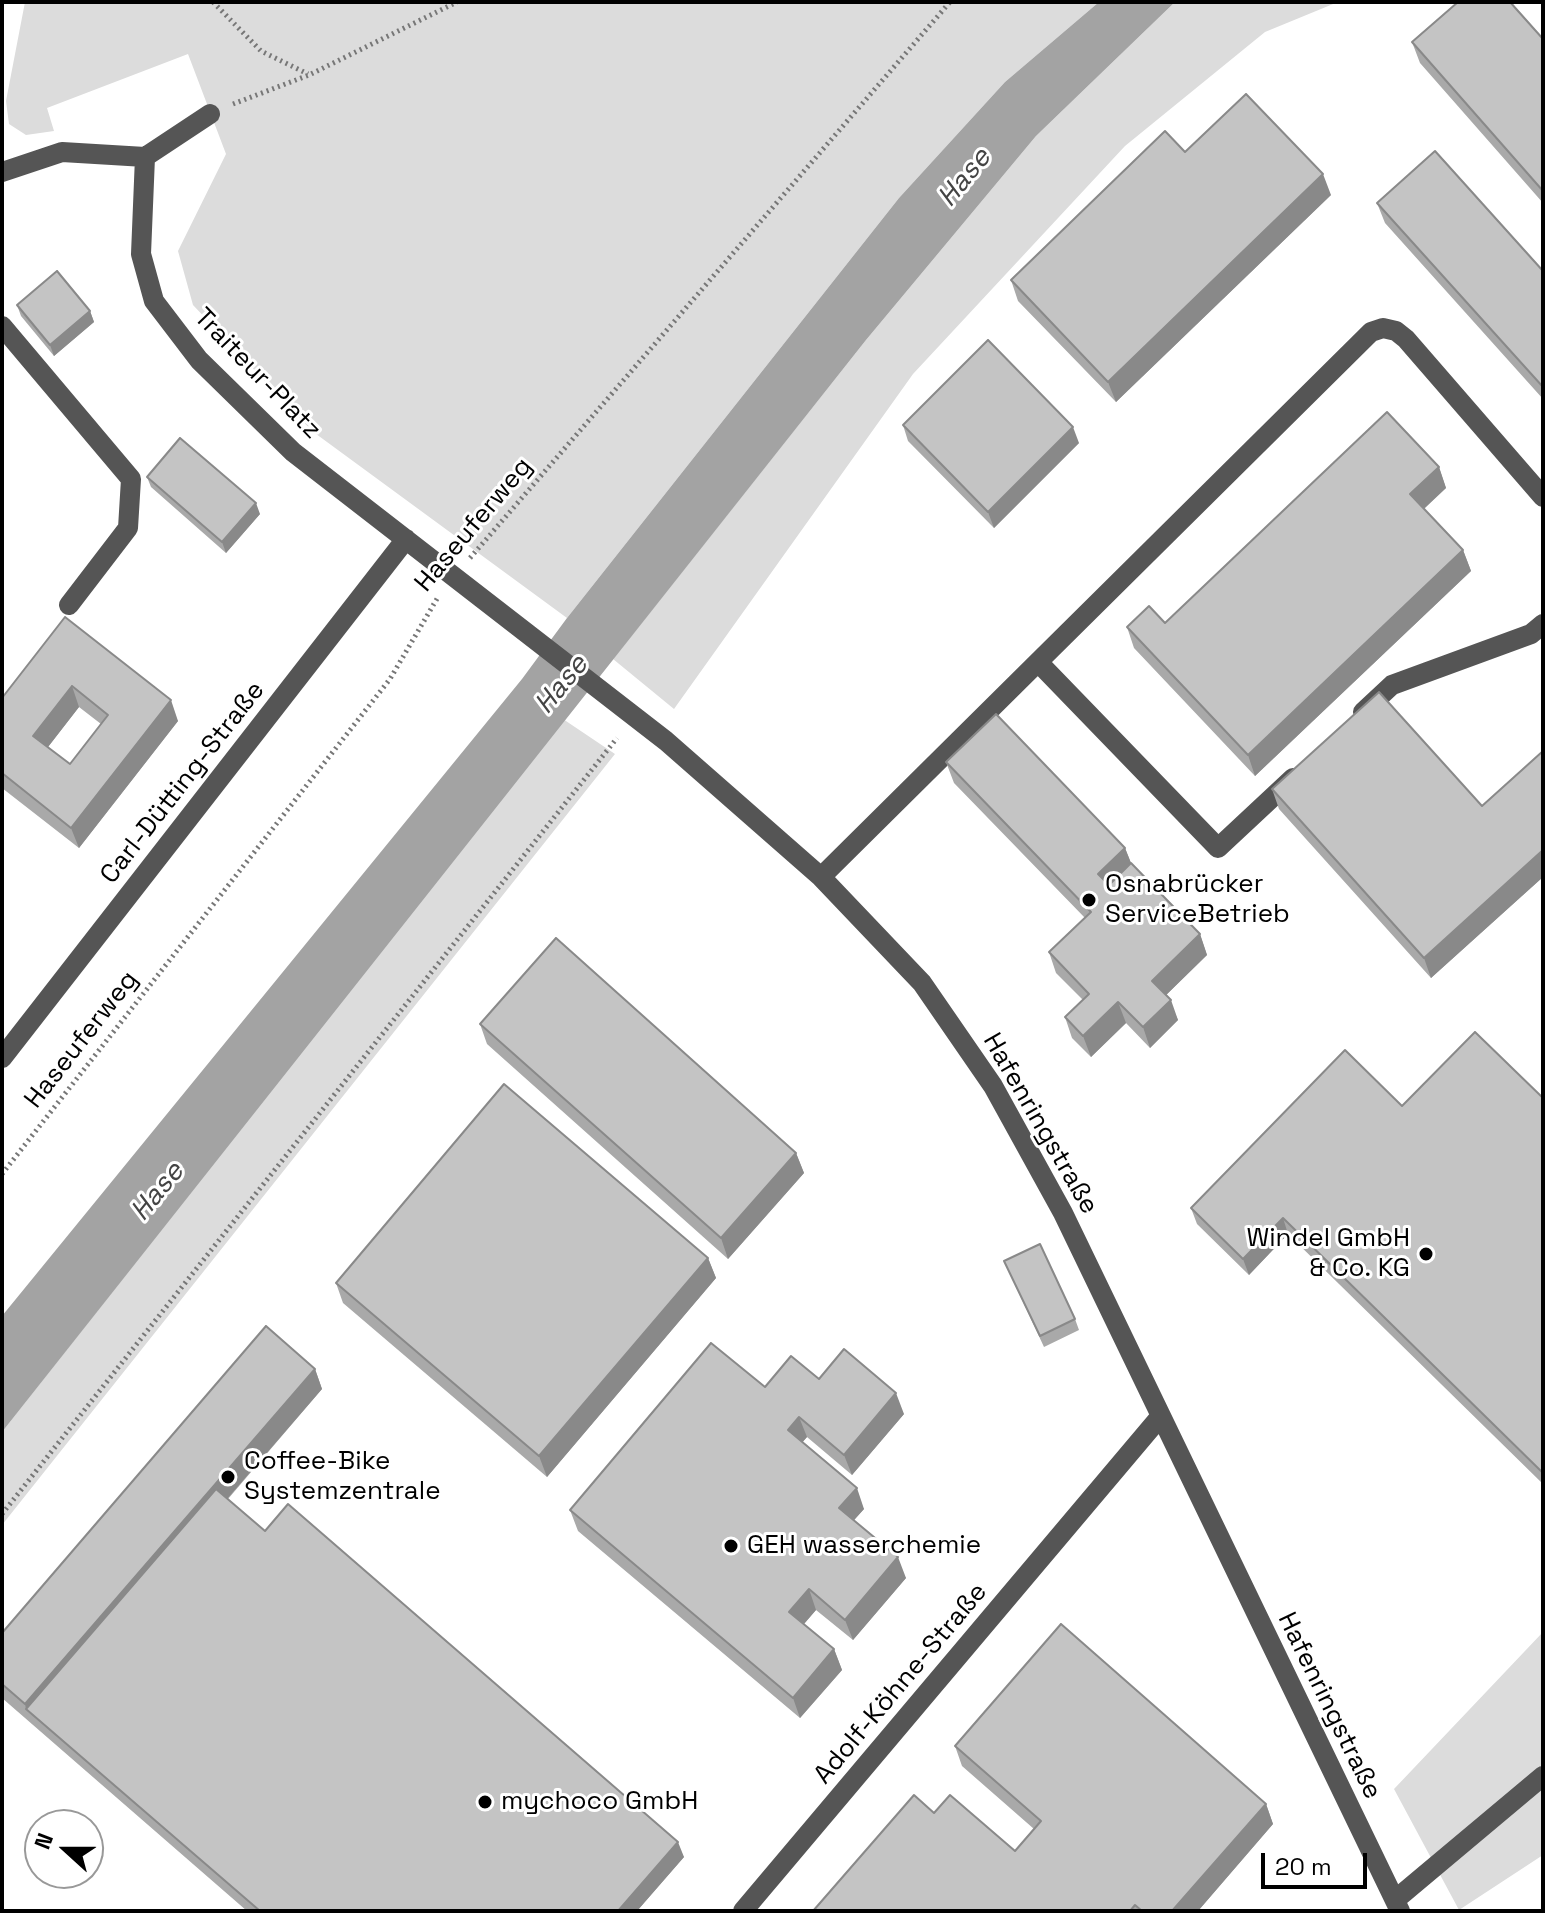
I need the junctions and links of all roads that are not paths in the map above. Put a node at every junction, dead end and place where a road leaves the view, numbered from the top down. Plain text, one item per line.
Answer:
1 (210, 114) road end
2 (145, 157) junction
3 (2, 172) edge
4 (2, 326) edge
5 (1543, 497) edge
6 (406, 539) junction
7 (69, 605) dead end
8 (1543, 624) edge
9 (1038, 662) junction
10 (1345, 729) edge
11 (1311, 761) edge
12 (821, 877) junction
13 (2, 1058) edge
14 (1160, 1417) junction
15 (1543, 1776) edge
16 (1398, 1905) edge
17 (743, 1911) edge

1 - 2 street
2 - 3 street
2 - 6 street, Traiteur-Platz
4 - 7 street
5 - 9 street
6 - 12 street, Hafenringstraße
6 - 13 street, Carl-Dütting-Straße
8 - 10 street
9 - 11 street
9 - 12 street
12 - 14 street, Hafenringstraße
14 - 16 street, Hafenringstraße
14 - 17 street, Adolf-Köhne-Straße
15 - 16 street

